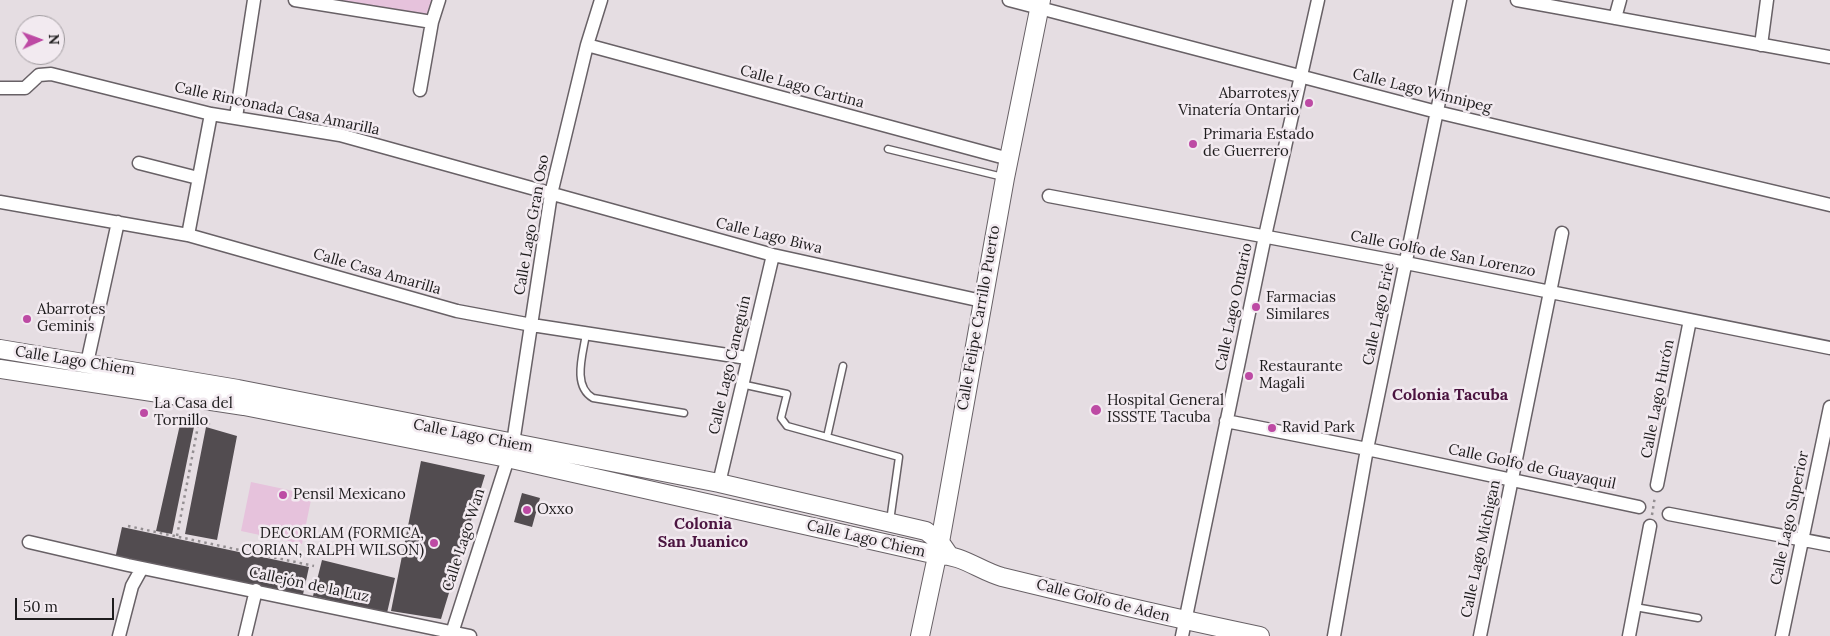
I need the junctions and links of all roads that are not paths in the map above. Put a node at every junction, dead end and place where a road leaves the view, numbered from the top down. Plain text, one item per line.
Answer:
1 (254, 0) edge
2 (295, 0) edge
3 (439, 0) edge
4 (601, 0) edge
5 (1009, 0) edge
6 (1318, 0) edge
7 (1460, 0) edge
8 (1517, 0) edge
9 (1620, 0) edge
10 (1767, 0) edge
11 (1533, 1) edge
12 (1040, 4) edge
13 (1615, 18) junction
14 (432, 22) junction
15 (587, 45) junction
16 (1761, 45) junction
17 (1830, 57) edge
18 (1301, 78) junction
19 (0, 88) edge
20 (420, 90) dead end
21 (1437, 112) junction
22 (211, 114) junction
23 (236, 117) junction
24 (888, 149) dead end
25 (1009, 160) junction
26 (139, 164) dead end
27 (198, 178) junction
28 (1005, 178) junction
29 (551, 194) junction
30 (1049, 196) dead end
31 (0, 202) edge
32 (1830, 204) edge
33 (118, 222) junction
34 (1562, 233) dead end
35 (188, 235) junction
36 (1265, 236) junction
37 (773, 255) junction
38 (1406, 263) junction
39 (1549, 291) junction
40 (982, 301) junction
41 (1690, 320) junction
42 (532, 326) junction
43 (586, 334) junction
44 (1830, 348) edge
45 (0, 349) edge
46 (747, 358) junction
47 (87, 363) junction
48 (843, 366) dead end
49 (0, 368) edge
50 (741, 384) junction
51 (1830, 407) edge
52 (684, 412) dead end
53 (1226, 421) junction
54 (827, 437) junction
55 (1367, 449) junction
56 (510, 451) junction
57 (1513, 480) junction
58 (719, 483) junction
59 (1657, 485) road end
60 (1639, 508) road end
61 (1669, 514) road end
62 (890, 521) junction
63 (1650, 526) road end
64 (1801, 540) junction
65 (29, 542) dead end
66 (1830, 545) edge
67 (942, 551) junction
68 (142, 568) junction
69 (256, 590) junction
70 (1635, 607) junction
71 (1698, 618) dead end
72 (1183, 628) edge
73 (452, 634) edge
74 (118, 636) edge
75 (245, 636) edge
76 (470, 636) edge
77 (920, 636) edge
78 (1260, 636) edge
79 (1334, 636) edge
80 (1480, 636) edge
81 (1629, 636) edge
82 (1782, 636) edge

1 - 23 street
2 - 14 street
3 - 14 street
4 - 15 street, Calle Lago Gran Oso
5 - 12 street, Calle Lago Winnipeg
6 - 18 street, Calle Lago Ontario
7 - 21 street, Calle Lago Erie
8 - 11 street
9 - 13 street
10 - 16 street
11 - 13 street
12 - 18 street, Calle Lago Winnipeg
12 - 25 street, Calle Felipe Carrillo Puerto
13 - 16 street
14 - 20 street
15 - 25 street, Calle Lago Cartina
15 - 29 street, Calle Lago Gran Oso
16 - 17 street
18 - 21 street, Calle Lago Winnipeg
18 - 36 street, Calle Lago Ontario
19 - 22 street, Calle Rinconada Casa Amarilla
21 - 32 street, Calle Lago Winnipeg
21 - 38 street, Calle Lago Erie
22 - 23 street, Calle Rinconada Casa Amarilla
22 - 27 street
23 - 29 street, Calle Rinconada Casa Amarilla
24 - 28 lane
25 - 28 street, Calle Felipe Carrillo Puerto
26 - 27 street
27 - 35 street
28 - 40 street, Calle Felipe Carrillo Puerto
29 - 37 street, Calle Lago Biwa
29 - 42 street, Calle Lago Gran Oso
30 - 36 street, Calle Golfo de San Lorenzo
31 - 33 street, Calle Casa Amarilla
33 - 35 street, Calle Casa Amarilla
33 - 47 street
34 - 39 street, Calle Lago Michigan
35 - 42 street, Calle Casa Amarilla
36 - 38 street, Calle Golfo de San Lorenzo
36 - 53 street, Calle Lago Ontario
37 - 40 street, Calle Lago Biwa
37 - 46 street, Calle Lago Caneguín
38 - 39 street, Calle Golfo de San Lorenzo
38 - 55 street, Calle Lago Erie
39 - 41 street, Calle Golfo de San Lorenzo
39 - 57 street, Calle Lago Michigan
40 - 67 street, Calle Felipe Carrillo Puerto
41 - 44 street, Calle Golfo de San Lorenzo
41 - 59 street, Calle Lago Hurón
42 - 43 street, Calle Casa Amarilla
42 - 56 street, Calle Lago Gran Oso
43 - 46 street, Calle Casa Amarilla
43 - 52 lane
45 - 47 street, Calle Lago Chiem
46 - 50 street, Calle Lago Caneguín
47 - 56 street, Calle Lago Chiem
48 - 54 lane
49 - 56 street, Calle Lago Chiem
50 - 54 lane
50 - 58 street, Calle Lago Caneguín
51 - 64 street, Calle Lago Superior
53 - 55 street, Calle Golfo de Guayaquil
53 - 72 street, Calle Lago Ontario
54 - 62 lane
55 - 57 street, Calle Golfo de Guayaquil
55 - 79 street, Calle Lago Erie
56 - 58 street, Calle Lago Chiem
56 - 67 street, Calle Lago Chiem
56 - 73 street, Calle Lago Wan
57 - 60 street, Calle Golfo de Guayaquil
57 - 80 street, Calle Lago Michigan
58 - 62 street, Calle Lago Chiem
61 - 64 street
62 - 67 street, Calle Lago Chiem
63 - 70 street
64 - 66 street
64 - 82 street, Calle Lago Superior
65 - 68 street, Callejón de la Luz
67 - 72 street, Calle Golfo de Aden
67 - 77 street, Calle Felipe Carrillo Puerto
68 - 69 street, Callejón de la Luz
68 - 74 street
69 - 73 street, Callejón de la Luz
69 - 75 street
70 - 71 lane
70 - 81 street
72 - 78 street, Calle Golfo de Aden
73 - 76 street, Callejón de la Luz

